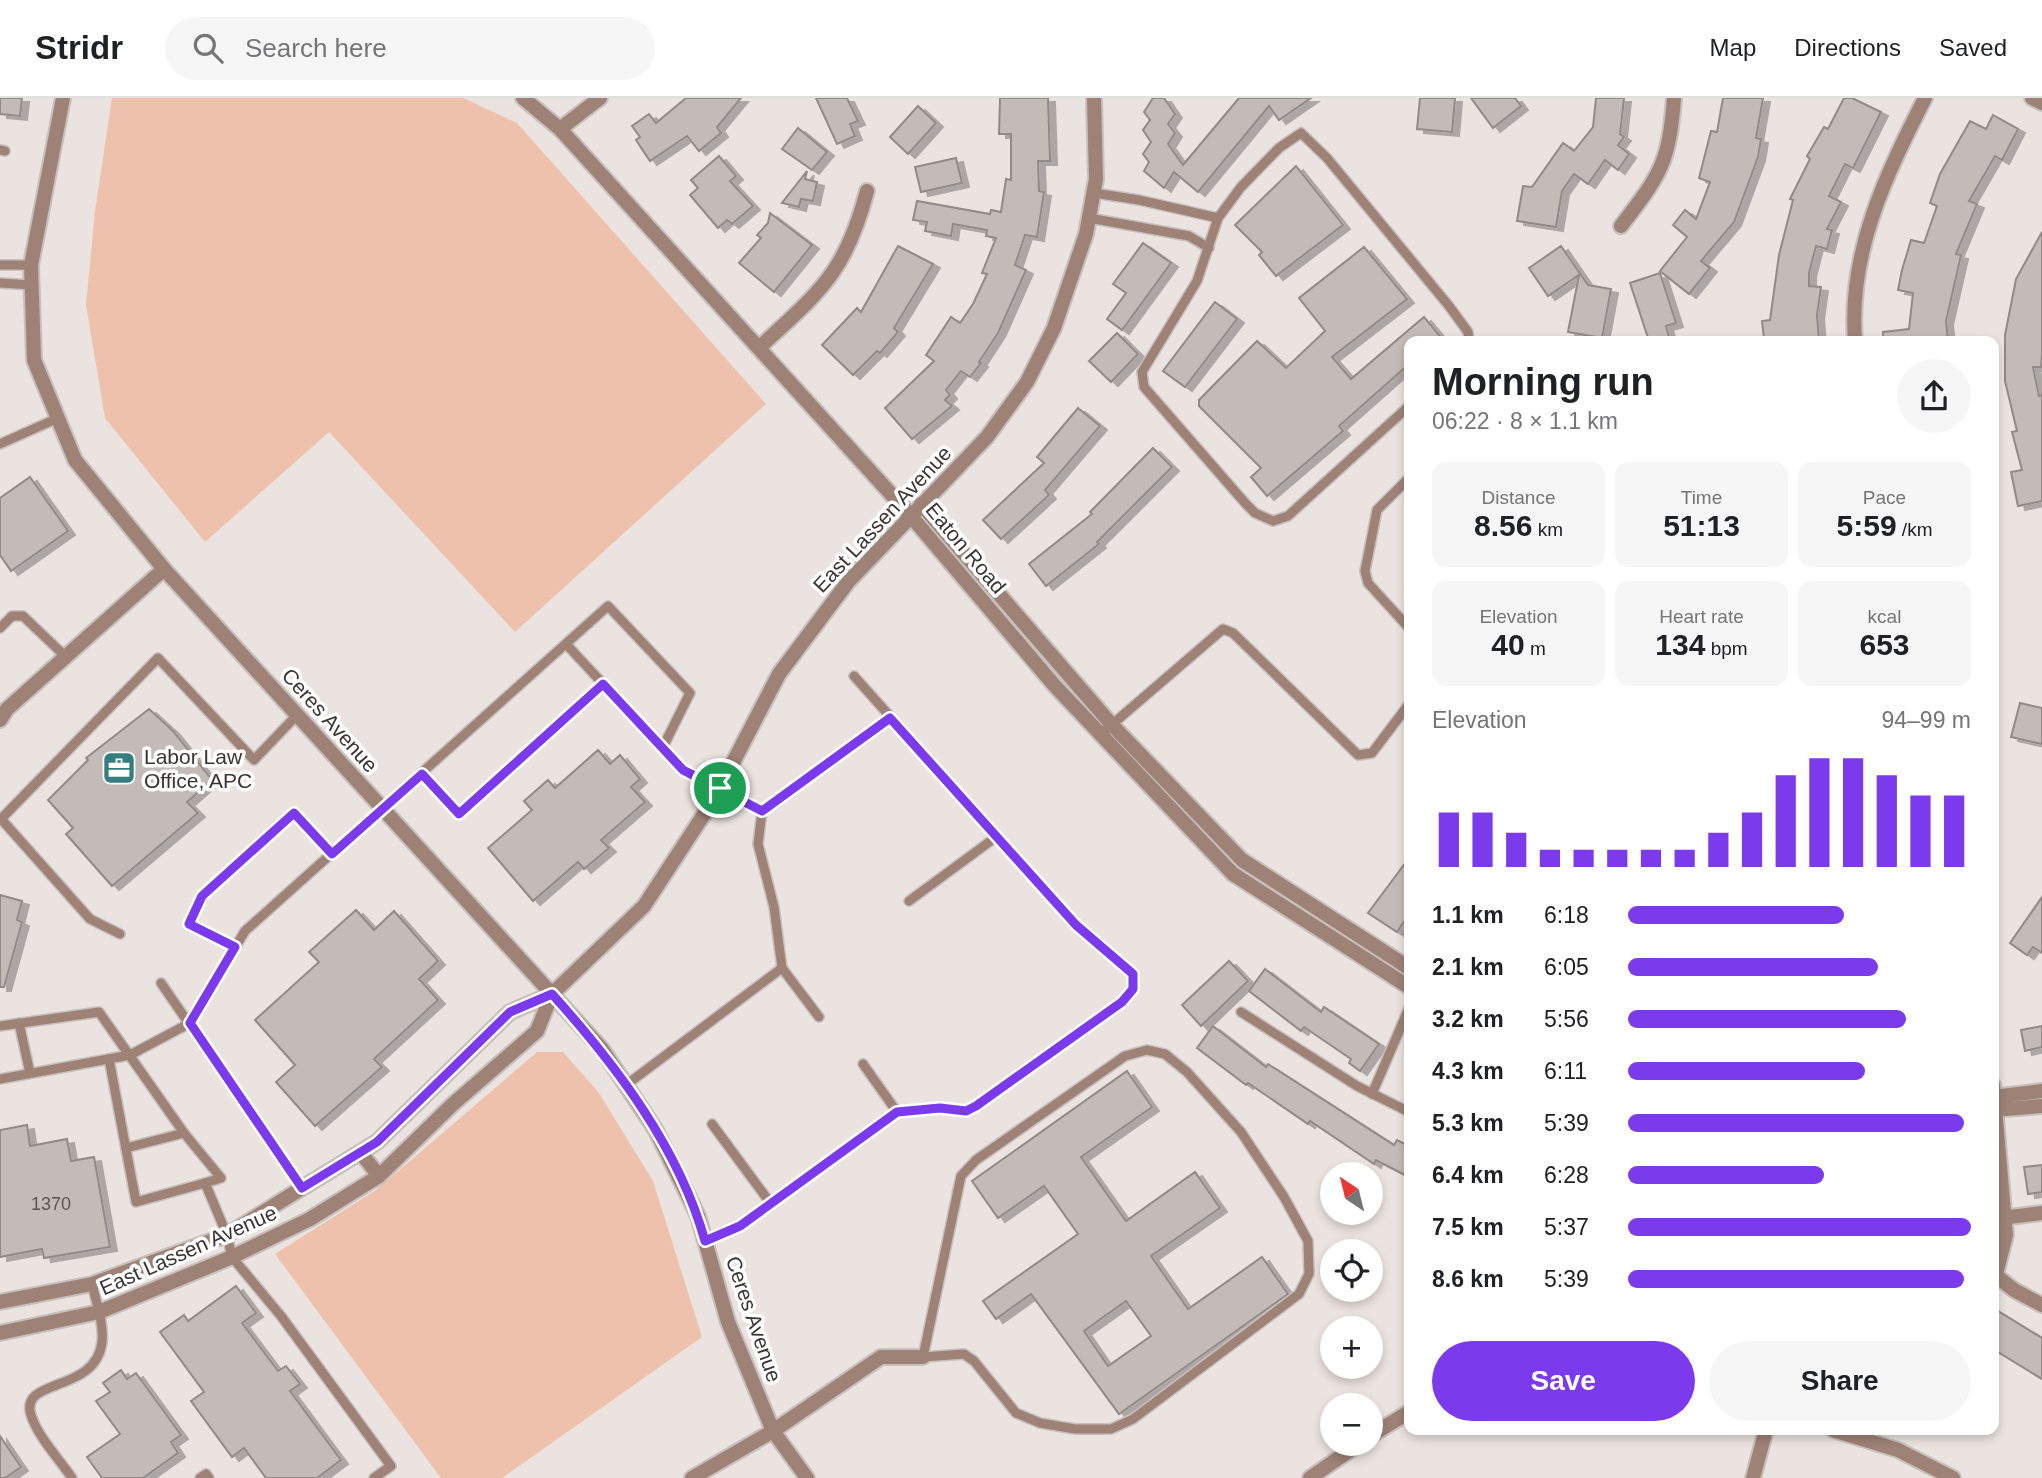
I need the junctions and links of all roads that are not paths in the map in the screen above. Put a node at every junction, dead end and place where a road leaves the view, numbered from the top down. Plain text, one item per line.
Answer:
1 (63, 98) edge
2 (523, 98) edge
3 (600, 98) edge
4 (1094, 98) edge
5 (1674, 98) edge
6 (1925, 98) edge
7 (2032, 98) edge
8 (2042, 103) edge
9 (560, 130) junction
10 (867, 191) dead end
11 (1094, 193) junction
12 (1089, 218) junction
13 (1218, 218) junction
14 (1621, 226) dead end
15 (1209, 248) junction
16 (0, 265) edge
17 (31, 265) junction
18 (0, 283) edge
19 (32, 285) junction
20 (1468, 336) edge
21 (1855, 336) edge
22 (760, 347) junction
23 (1404, 411) edge
24 (58, 418) junction
25 (0, 444) edge
26 (1404, 483) edge
27 (921, 504) junction
28 (910, 515) junction
29 (164, 569) junction
30 (1404, 623) edge
31 (0, 628) edge
32 (566, 644) junction
33 (66, 657) junction
34 (855, 676) dead end
35 (603, 684) junction
36 (1404, 711) edge
37 (297, 715) junction
38 (890, 718) junction
39 (0, 720) edge
40 (1107, 729) junction
41 (662, 749) junction
42 (422, 774) junction
43 (720, 788) junction
44 (383, 810) junction
45 (762, 811) junction
46 (1, 820) edge
47 (996, 837) junction
48 (332, 854) junction
49 (909, 901) dead end
50 (120, 934) dead end
51 (235, 947) junction
52 (1404, 965) edge
53 (782, 968) junction
54 (161, 983) dead end
55 (1404, 984) edge
56 (552, 994) junction
57 (1241, 1012) dead end
58 (819, 1017) dead end
59 (1404, 1020) edge
60 (19, 1023) junction
61 (190, 1023) junction
62 (0, 1026) edge
63 (130, 1055) junction
64 (109, 1059) junction
65 (863, 1064) dead end
66 (30, 1073) junction
67 (0, 1079) edge
68 (626, 1085) junction
69 (2042, 1091) edge
70 (1372, 1094) junction
71 (1999, 1099) edge
72 (1999, 1101) edge
73 (2042, 1106) edge
74 (1404, 1110) edge
75 (897, 1112) junction
76 (712, 1124) dead end
77 (184, 1133) junction
78 (125, 1148) junction
79 (360, 1153) junction
80 (379, 1176) junction
81 (205, 1183) junction
82 (302, 1188) junction
83 (771, 1204) junction
84 (2042, 1213) edge
85 (1999, 1218) edge
86 (227, 1235) junction
87 (705, 1241) junction
88 (232, 1257) junction
89 (1999, 1261) edge
90 (1999, 1277) edge
91 (92, 1284) junction
92 (0, 1301) edge
93 (2042, 1305) edge
94 (99, 1312) junction
95 (0, 1333) edge
96 (923, 1357) junction
97 (1404, 1415) edge
98 (1383, 1428) edge
99 (773, 1431) junction
100 (1765, 1435) edge
101 (1849, 1435) edge
102 (1342, 1456) edge
103 (72, 1478) edge
104 (200, 1478) edge
105 (209, 1478) edge
106 (374, 1478) edge
107 (692, 1478) edge
108 (807, 1478) edge
109 (1310, 1478) edge
110 (1752, 1478) edge
111 (1953, 1478) edge

1 - 17 street, Ceres Avenue
2 - 9 street, Eaton Road
3 - 9 street
4 - 11 street, East Lassen Avenue
5 - 14 street
6 - 21 street
7 - 8 street
9 - 22 street, Eaton Road
10 - 22 street
11 - 12 street, East Lassen Avenue
11 - 13 lane
12 - 15 lane
12 - 27 street, East Lassen Avenue
13 - 15 lane
13 - 20 lane
15 - 23 lane
16 - 17 lane
17 - 19 street, Ceres Avenue
18 - 19 lane
19 - 24 street, Ceres Avenue
22 - 28 street, Eaton Road
24 - 25 lane
24 - 29 street, Ceres Avenue
26 - 30 lane
27 - 28 street, East Lassen Avenue
27 - 40 street
28 - 40 street, Eaton Road
28 - 43 street, East Lassen Avenue
29 - 33 street
29 - 37 street, Ceres Avenue
31 - 33 lane
32 - 35 lane
32 - 41 lane
32 - 42 lane
33 - 39 street
34 - 38 lane
35 - 41 lane
35 - 42 lane
36 - 40 lane
37 - 44 street, Ceres Avenue
37 - 46 lane
38 - 45 lane
38 - 47 lane
40 - 52 street
40 - 55 street, Eaton Road
41 - 43 lane
42 - 44 lane
43 - 45 lane
43 - 56 street, East Lassen Avenue
44 - 48 lane
44 - 56 street, Ceres Avenue
45 - 53 lane
46 - 50 lane
47 - 49 lane
47 - 75 lane
48 - 51 lane
48 - 51 lane
51 - 61 lane
53 - 58 lane
53 - 68 lane
54 - 61 lane
56 - 68 street, Ceres Avenue
56 - 79 street, East Lassen Avenue
56 - 80 street, East Lassen Avenue
57 - 70 lane
59 - 70 lane
60 - 62 lane
60 - 63 lane
60 - 66 lane
61 - 63 lane
61 - 82 lane
63 - 64 lane
63 - 77 lane
64 - 66 lane
64 - 78 lane
65 - 75 lane
66 - 67 lane
68 - 87 street, Ceres Avenue
69 - 71 street
70 - 74 lane
72 - 73 street
75 - 83 lane
76 - 83 lane
77 - 78 lane
77 - 81 lane
78 - 81 lane
79 - 80 street
79 - 82 street, East Lassen Avenue
80 - 88 street, East Lassen Avenue
81 - 86 lane
82 - 86 street, East Lassen Avenue
83 - 87 lane
84 - 85 street
85 - 89 street
86 - 88 lane
86 - 91 street, East Lassen Avenue
87 - 99 street, Ceres Avenue
88 - 94 street, East Lassen Avenue
88 - 106 lane
90 - 93 street
91 - 92 street, East Lassen Avenue
91 - 94 lane
94 - 95 street, East Lassen Avenue
94 - 103 lane
96 - 96 lane
96 - 99 street
97 - 98 street
99 - 107 street
99 - 108 street, Ceres Avenue
100 - 110 street
101 - 111 street
102 - 109 street
104 - 105 lane

